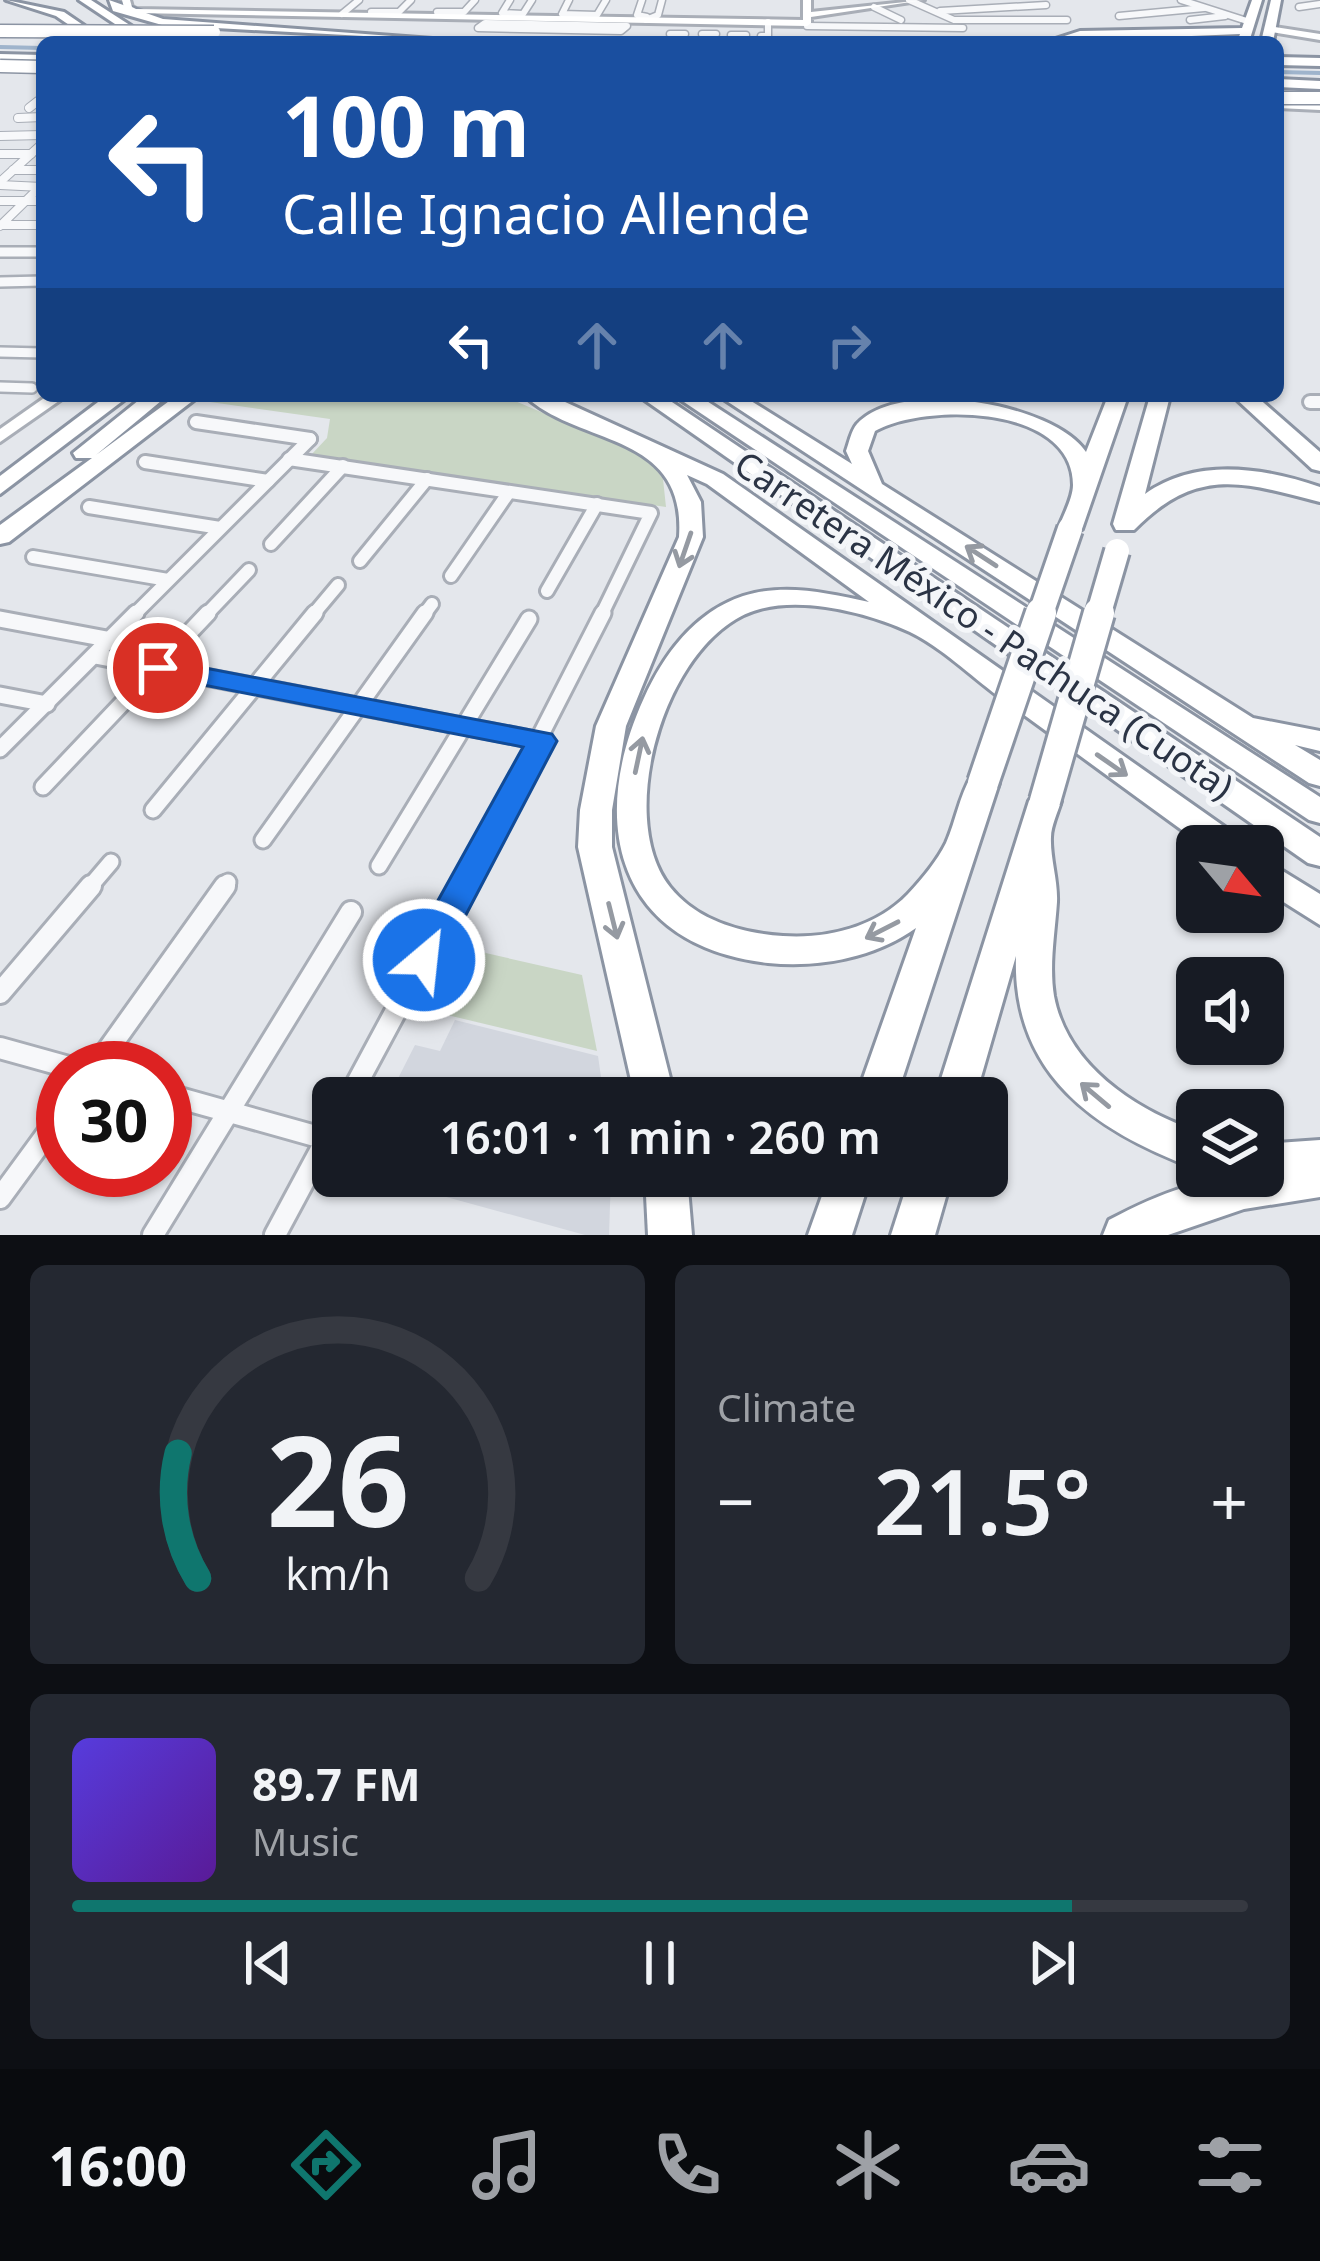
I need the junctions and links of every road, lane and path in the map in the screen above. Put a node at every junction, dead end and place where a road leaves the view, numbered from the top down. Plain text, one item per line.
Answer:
1 (11, 0) edge
2 (39, 0) edge
3 (64, 0) edge
4 (80, 0) edge
5 (110, 0) edge
6 (126, 0) edge
7 (359, 0) edge
8 (383, 0) edge
9 (411, 0) edge
10 (446, 0) edge
11 (475, 0) edge
12 (510, 0) edge
13 (532, 0) edge
14 (569, 0) edge
15 (606, 0) edge
16 (644, 0) edge
17 (662, 0) edge
18 (807, 0) edge
19 (914, 0) edge
20 (947, 0) edge
21 (1180, 0) edge
22 (1257, 0) edge
23 (1276, 0) edge
24 (0, 3) edge
25 (959, 4) dead end
26 (1320, 4) edge
27 (851, 5) edge
28 (1046, 5) dead end
29 (1299, 7) dead end
30 (874, 8) junction
31 (1204, 8) junction
32 (934, 11) junction
33 (385, 13) junction
34 (342, 14) junction
35 (450, 14) junction
36 (513, 15) junction
37 (1119, 16) dead end
38 (1230, 16) junction
39 (580, 17) junction
40 (648, 19) junction
41 (680, 20) junction
42 (901, 20) dead end
43 (1067, 20) dead end
44 (1190, 20) dead end
45 (709, 21) junction
46 (739, 21) junction
47 (768, 22) junction
48 (558, 24) junction
49 (807, 24) junction
50 (963, 28) dead end
51 (78, 30) junction
52 (0, 32) edge
53 (1247, 32) edge
54 (647, 33) dead end
55 (677, 34) dead end
56 (709, 34) dead end
57 (739, 35) dead end
58 (941, 35) dead end
59 (1268, 35) edge
60 (89, 36) edge
61 (90, 36) edge
62 (102, 36) edge
63 (116, 36) edge
64 (130, 36) edge
65 (149, 36) edge
66 (151, 36) edge
67 (199, 36) edge
68 (265, 36) edge
69 (314, 36) edge
70 (374, 36) edge
71 (761, 36) dead end
72 (1073, 36) edge
73 (1320, 38) edge
74 (1284, 41) edge
75 (1284, 63) edge
76 (1, 64) edge
77 (1320, 64) edge
78 (36, 65) edge
79 (1284, 84) edge
80 (1320, 95) edge
81 (1284, 98) edge
82 (36, 103) edge
83 (17, 118) junction
84 (36, 118) edge
85 (4, 130) edge
86 (36, 146) edge
87 (36, 148) edge
88 (36, 150) edge
89 (0, 154) edge
90 (13, 170) junction
91 (36, 170) edge
92 (0, 183) edge
93 (36, 186) edge
94 (36, 189) edge
95 (0, 201) edge
96 (26, 201) junction
97 (36, 201) edge
98 (36, 225) edge
99 (0, 226) edge
100 (0, 252) edge
101 (36, 252) edge
102 (36, 281) edge
103 (0, 282) edge
104 (0, 352) edge
105 (36, 353) edge
106 (0, 387) edge
107 (32, 388) dead end
108 (50, 402) edge
109 (111, 402) edge
110 (150, 402) edge
111 (181, 402) edge
112 (549, 402) edge
113 (658, 402) edge
114 (695, 402) edge
115 (739, 402) edge
116 (1116, 402) edge
117 (1158, 402) edge
118 (1251, 402) edge
119 (196, 422) dead end
120 (0, 437) edge
121 (652, 447) junction
122 (290, 459) junction
123 (145, 462) dead end
124 (1320, 464) edge
125 (343, 466) junction
126 (427, 479) junction
127 (268, 481) junction
128 (874, 486) junction
129 (1085, 486) junction
130 (0, 487) edge
131 (509, 492) junction
132 (1320, 495) edge
133 (597, 504) junction
134 (89, 507) dead end
135 (0, 519) edge
136 (220, 528) junction
137 (1121, 537) junction
138 (0, 538) edge
139 (271, 544) dead end
140 (33, 556) dead end
141 (360, 561) dead end
142 (249, 570) dead end
143 (451, 576) dead end
144 (168, 580) junction
145 (338, 585) dead end
146 (548, 591) dead end
147 (432, 604) dead end
148 (0, 619) edge
149 (529, 620) dead end
150 (914, 625) junction
151 (112, 640) junction
152 (95, 656) junction
153 (158, 668) junction
154 (257, 686) junction
155 (0, 695) edge
156 (47, 704) junction
157 (358, 705) junction
158 (1219, 712) junction
159 (466, 726) junction
160 (542, 741) junction
161 (1320, 741) edge
162 (0, 749) edge
163 (1320, 775) edge
164 (43, 787) dead end
165 (153, 810) dead end
166 (1320, 812) edge
167 (1197, 825) edge
168 (1034, 839) junction
169 (263, 840) dead end
170 (961, 848) junction
171 (1320, 854) edge
172 (111, 862) dead end
173 (379, 866) dead end
174 (228, 882) dead end
175 (1284, 887) edge
176 (351, 912) dead end
177 (1320, 912) edge
178 (0, 993) edge
179 (114, 1041) edge
180 (0, 1048) edge
181 (36, 1058) edge
182 (360, 1077) edge
183 (650, 1077) edge
184 (883, 1077) edge
185 (961, 1077) edge
186 (192, 1102) edge
187 (229, 1112) junction
188 (312, 1129) edge
189 (1176, 1141) edge
190 (36, 1149) edge
191 (1320, 1159) edge
192 (1284, 1162) edge
193 (312, 1166) edge
194 (1320, 1178) edge
195 (667, 1197) edge
196 (843, 1197) edge
197 (925, 1197) edge
198 (0, 1198) edge
199 (153, 1235) edge
200 (275, 1235) edge
201 (670, 1235) edge
202 (830, 1235) edge
203 (913, 1235) edge
204 (1125, 1235) edge

1 - 51 highway
2 - 62 highway
3 - 63 highway
4 - 64 highway
4 - 65 highway
5 - 66 highway
5 - 70 highway
6 - 34 main road
7 - 34 street
8 - 33 street
9 - 33 street
10 - 35 street
11 - 35 street
12 - 36 street
13 - 36 street
14 - 39 street
15 - 39 street
16 - 17 street
16 - 40 street
17 - 40 street
18 - 49 main road
19 - 30 main road
19 - 32 street
20 - 25 street
21 - 31 street
22 - 53 highway
23 - 59 highway
24 - 51 highway
26 - 29 street
27 - 30 main road
27 - 49 main road
28 - 32 street
30 - 42 street
31 - 37 street
31 - 38 street
32 - 43 street
33 - 34 main road
33 - 35 main road
35 - 36 main road
36 - 48 main road
38 - 44 street
38 - 53 street
39 - 40 main road
39 - 48 main road
40 - 41 main road
40 - 54 street
41 - 45 main road
41 - 55 street
45 - 46 main road
45 - 56 street
46 - 47 main road
46 - 57 street
47 - 49 main road
47 - 71 street
48 - 48 street
48 - 48 street
49 - 50 street
49 - 58 street
51 - 52 highway, bridge
51 - 61 highway
51 - 69 highway, bridge
52 - 60 highway, bridge
53 - 72 highway
59 - 73 main road
67 - 68 highway, bridge
73 - 74 main road
75 - 77 highway
76 - 78 highway, bridge
79 - 80 highway
80 - 81 highway, bridge
82 - 83 street
83 - 84 street
83 - 85 street
85 - 86 street
87 - 89 street
88 - 90 street
90 - 91 street
90 - 92 street
92 - 93 street
94 - 96 street
95 - 96 street
96 - 97 street
96 - 99 street
98 - 99 street
100 - 101 street
102 - 103 street
104 - 105 street
106 - 107 street
108 - 120 main road
109 - 130 highway
110 - 135 highway
111 - 138 highway
112 - 121 highway
113 - 171 highway, Carretera México - Pachuca (Cuota)
114 - 166 highway, Carretera México - Pachuca (Cuota)
115 - 128 highway
116 - 129 highway
117 - 137 highway
118 - 124 highway
119 - 122 street
121 - 150 highway
121 -> 183 highway
122 - 125 street
122 - 127 street
123 - 127 street
125 - 126 street
125 - 139 street
126 - 131 street
126 - 141 street
127 - 136 street
128 - 129 highway
158 -> 128 highway
129 - 170 highway, bridge
131 - 133 street
131 - 143 street
132 - 137 highway
133 - 146 street
133 - 160 street
134 - 136 street
136 - 144 street
137 - 168 highway, bridge
140 - 144 street
142 - 153 street
144 - 151 street
145 - 154 street
147 - 157 street
148 - 151 street
149 - 159 street
150 -> 167 highway
170 -> 150 highway
151 - 152 street
152 - 153 street
152 - 156 street
153 - 154 street
153 - 164 street
154 - 157 street
154 - 165 street
155 - 156 street
156 - 162 street
157 - 159 street
157 - 169 street
158 - 161 highway
158 - 163 highway
159 - 160 street
159 - 173 street
160 - 182 street
168 - 185 highway
189 -> 168 highway
170 - 184 highway
172 - 178 street
174 - 179 street
175 - 177 highway
176 - 187 street
180 - 181 street
186 - 187 street
187 - 188 street
187 - 199 street
190 - 198 street
191 - 192 highway
193 - 200 street
194 - 204 highway
195 - 201 highway
196 - 202 highway
197 - 203 highway

